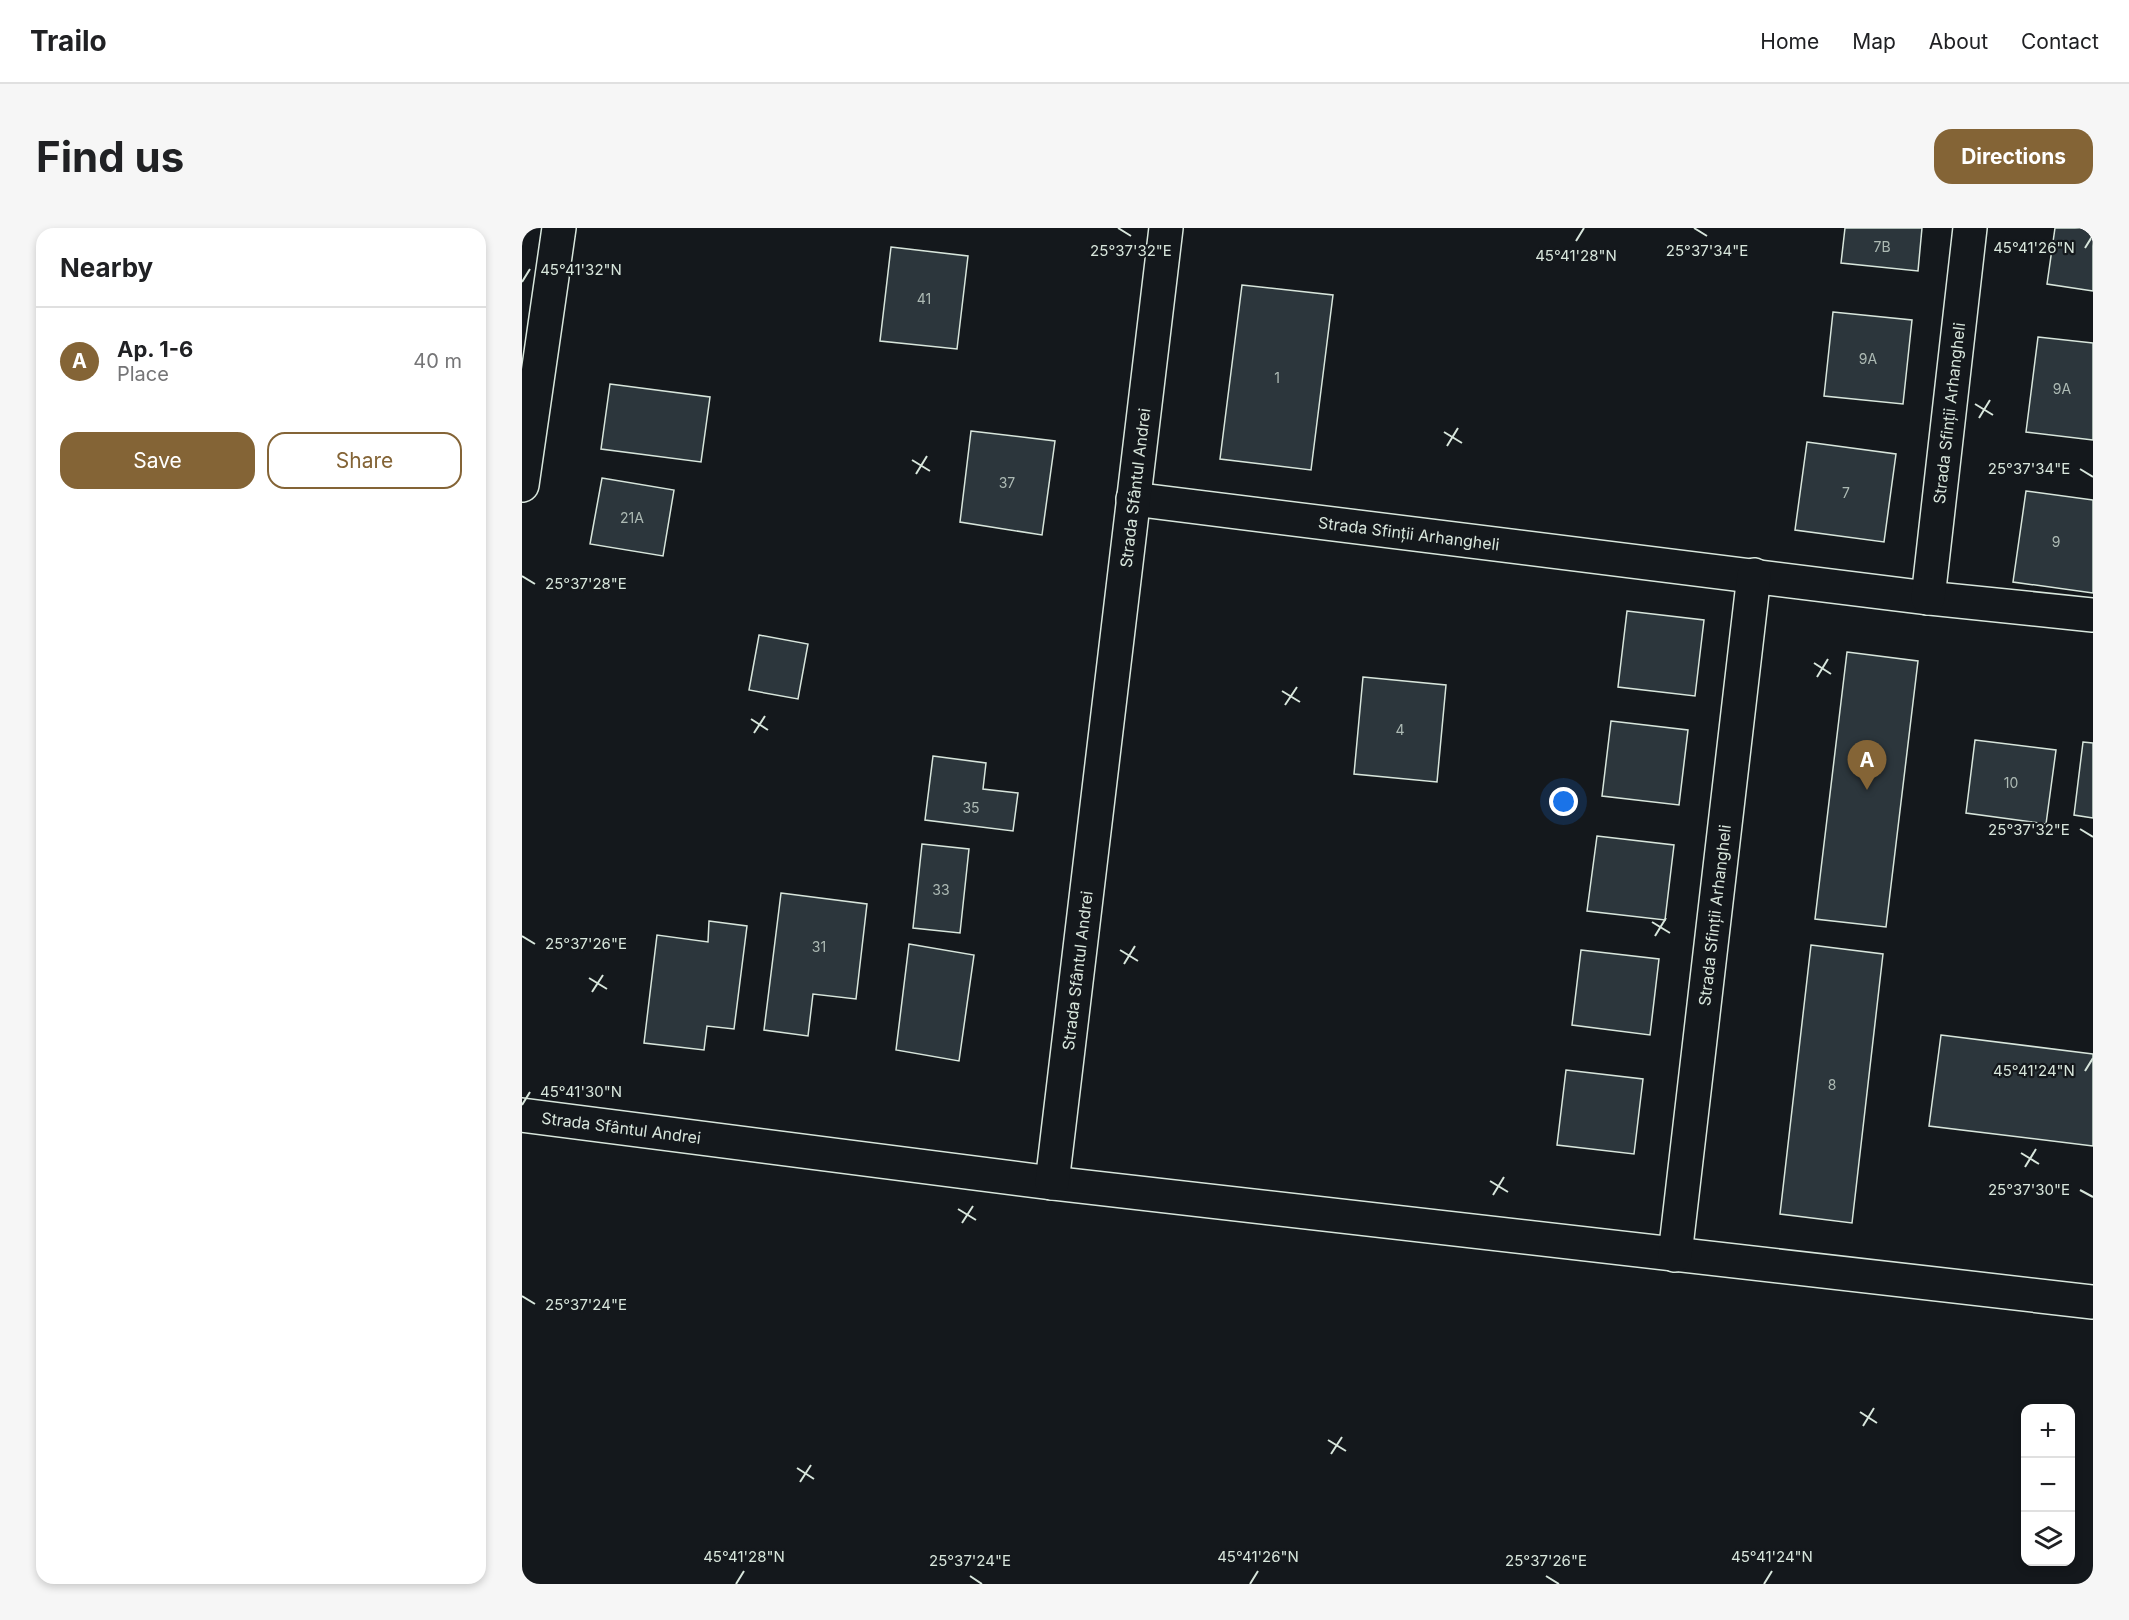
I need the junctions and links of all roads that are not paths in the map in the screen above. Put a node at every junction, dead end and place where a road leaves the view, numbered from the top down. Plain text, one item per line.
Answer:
1 (560, 228) edge
2 (1166, 228) edge
3 (1971, 228) edge
4 (522, 484) edge
5 (1133, 499) junction
6 (1754, 575) junction
7 (1928, 598) junction
8 (2093, 615) edge
9 (522, 1115) edge
10 (1052, 1183) junction
11 (1675, 1256) junction
12 (2093, 1302) edge

1 - 4 street
2 - 5 street, Strada Sfântul Andrei
3 - 7 street, Strada Sfinții Arhangheli
5 - 6 street, Strada Sfinții Arhangheli
5 - 10 street, Strada Sfântul Andrei
6 - 7 street, Strada Sfinții Arhangheli
6 - 11 street, Strada Sfinții Arhangheli
7 - 8 street, Strada Sfinții Arhangheli
9 - 10 street, Strada Sfântul Andrei
10 - 11 street
11 - 12 street

